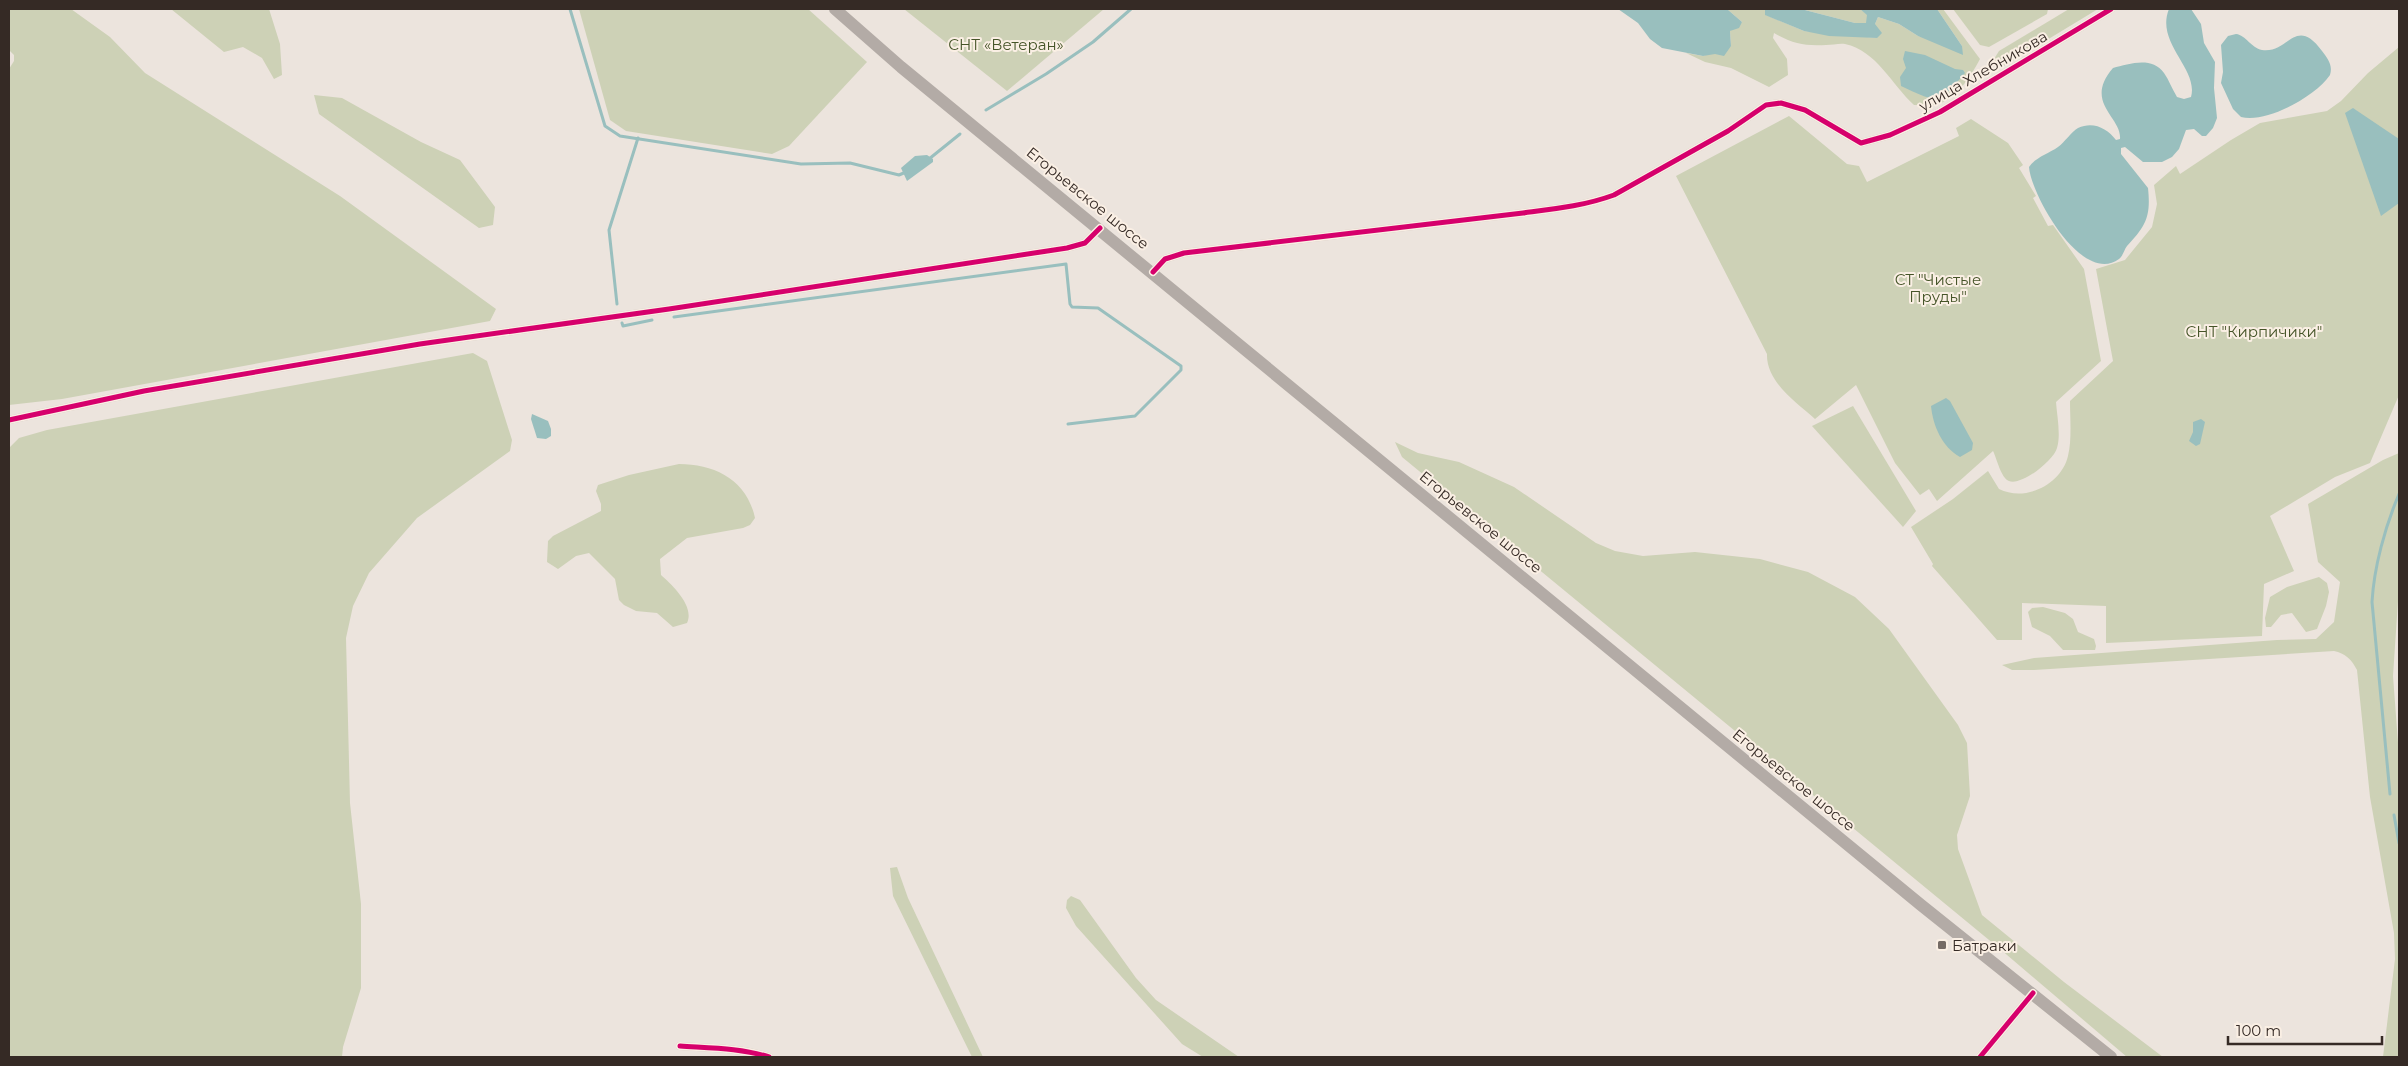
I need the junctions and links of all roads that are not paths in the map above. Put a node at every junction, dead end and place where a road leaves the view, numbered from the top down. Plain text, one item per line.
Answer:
1 (835, 9) edge
2 (2111, 9) edge
3 (1100, 228) junction
4 (1153, 272) junction
5 (9, 420) edge
6 (2033, 993) junction
7 (680, 1046) dead end
8 (769, 1057) edge
9 (1980, 1057) edge
10 (2111, 1057) edge

1 - 3 main road, Егорьевское шоссе
2 - 4 street, улица Хлебникова
3 - 4 main road, Егорьевское шоссе
3 - 5 street
4 - 6 main road, Егорьевское шоссе
6 - 9 street
6 - 10 main road, Егорьевское шоссе
7 - 8 street

